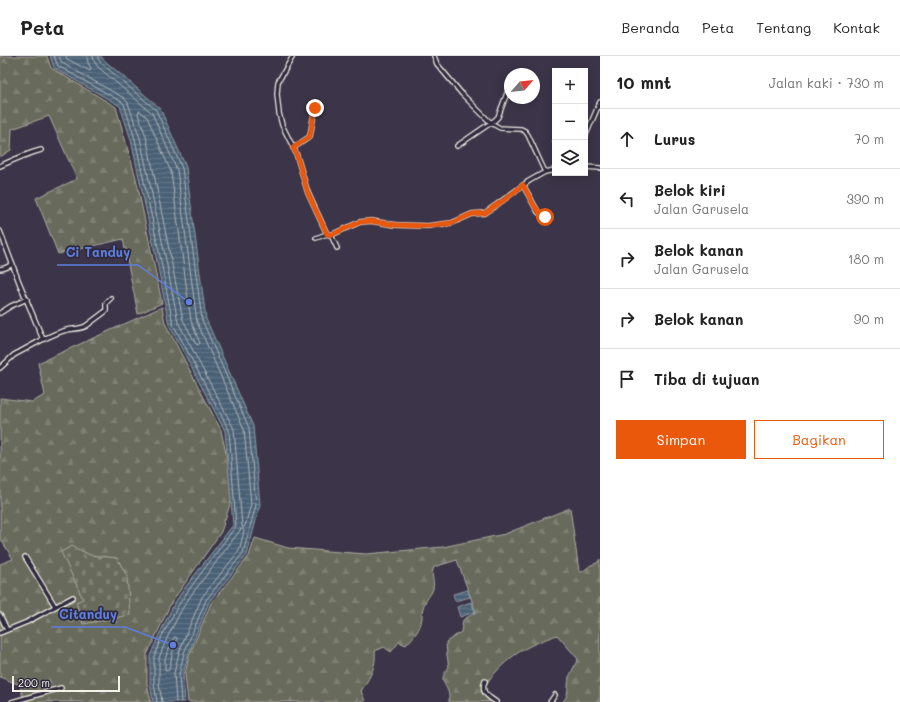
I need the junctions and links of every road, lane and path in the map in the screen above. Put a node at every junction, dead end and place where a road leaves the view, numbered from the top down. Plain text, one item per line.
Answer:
1 (293, 56) edge
2 (434, 56) edge
3 (504, 101) edge
4 (600, 103) edge
5 (315, 108) dead end
6 (491, 123) junction
7 (588, 129) edge
8 (457, 146) dead end
9 (293, 148) junction
10 (41, 150) dead end
11 (0, 166) edge
12 (588, 167) edge
13 (600, 168) edge
14 (552, 171) edge
15 (545, 172) junction
16 (523, 185) junction
17 (545, 217) dead end
18 (0, 234) edge
19 (329, 235) junction
20 (316, 238) dead end
21 (337, 248) dead end
22 (13, 264) junction
23 (0, 269) edge
24 (111, 298) dead end
25 (27, 299) junction
26 (0, 313) edge
27 (42, 340) junction
28 (0, 368) edge
29 (25, 557) dead end
30 (73, 597) dead end
31 (56, 606) junction
32 (0, 615) edge
33 (7, 630) junction
34 (0, 633) edge
35 (485, 681) dead end
36 (60, 688) dead end
37 (555, 695) dead end
38 (12, 702) edge
39 (496, 702) edge
40 (550, 702) edge

1 - 9 street
2 - 6 street
3 - 6 street
4 - 7 street
5 - 9 street
6 - 8 street
6 - 15 street
9 - 19 street
10 - 11 street
12 - 13 street
14 - 15 street
15 - 16 street
16 - 17 street
16 - 19 street
18 - 22 street
19 - 20 street
19 - 21 street
22 - 23 street
22 - 25 street
24 - 27 street
25 - 26 street
25 - 27 street
27 - 28 street
29 - 31 street
30 - 31 street
31 - 33 street
32 - 33 street
33 - 34 street
35 - 39 street
36 - 38 street
37 - 40 street

